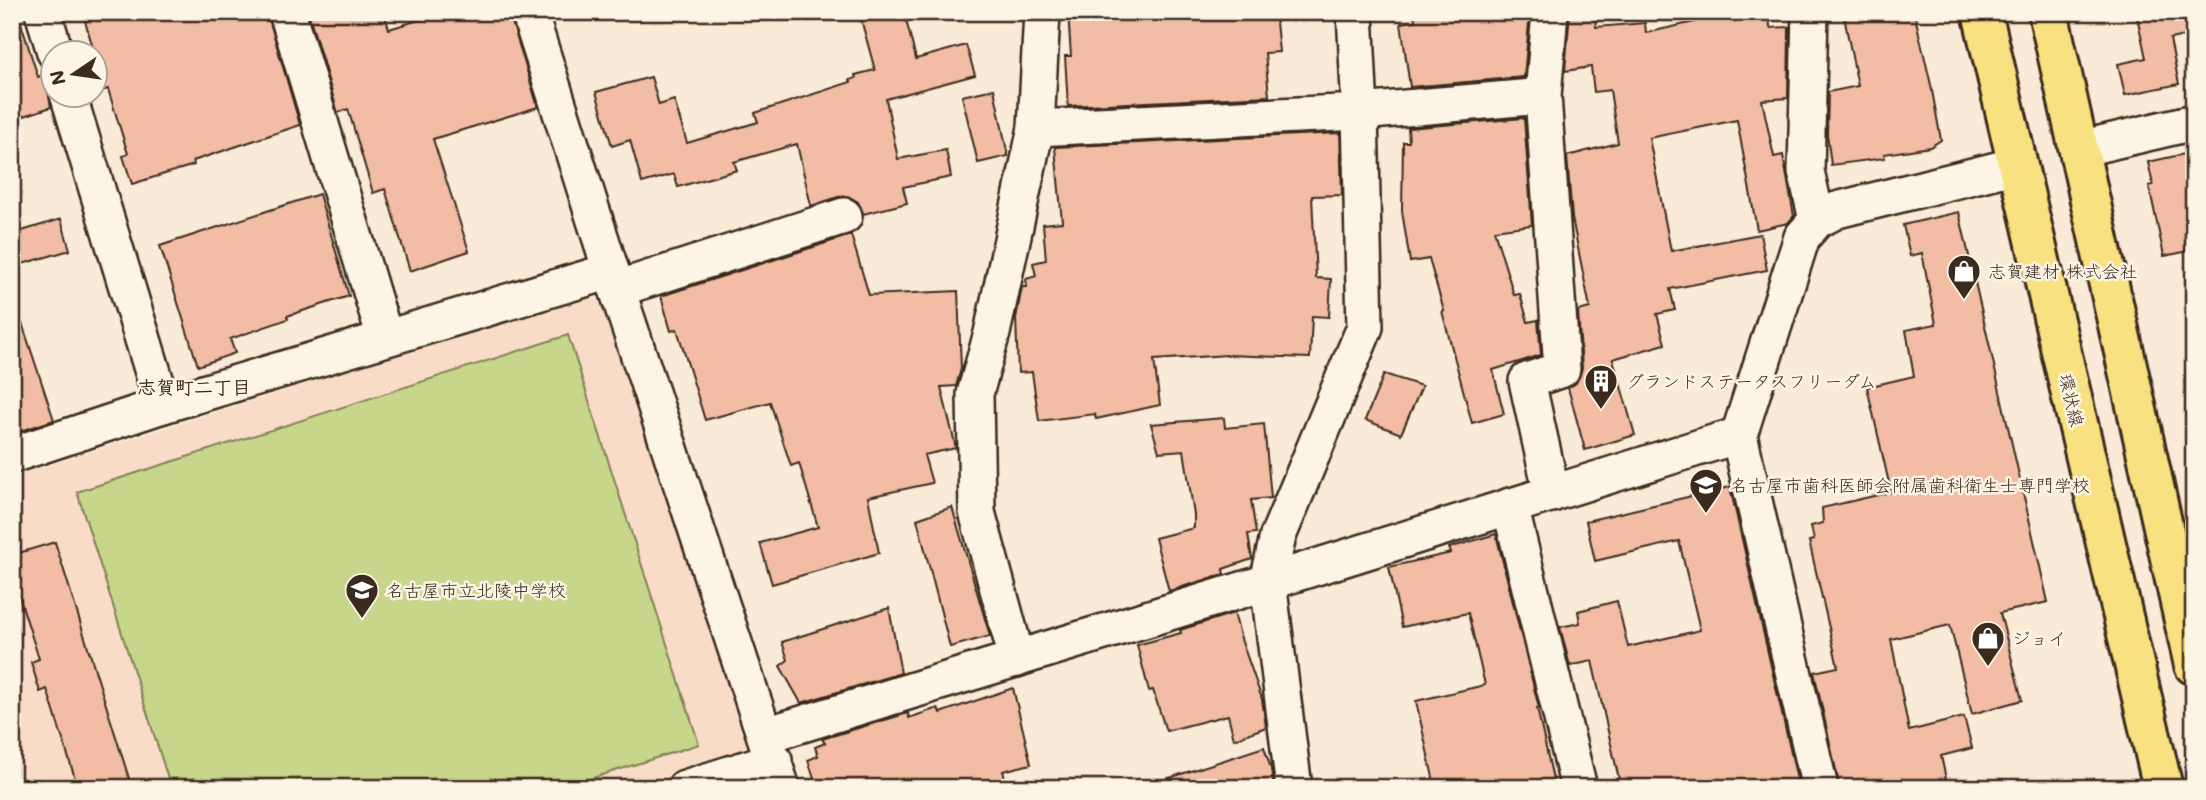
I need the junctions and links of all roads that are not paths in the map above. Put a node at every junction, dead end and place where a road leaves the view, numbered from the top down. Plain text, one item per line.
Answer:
1 (43, 12) edge
2 (287, 12) edge
3 (529, 12) edge
4 (1042, 12) edge
5 (1355, 12) edge
6 (1550, 12) edge
7 (1810, 12) edge
8 (1982, 12) edge
9 (2048, 12) edge
10 (51, 38) edge
11 (1543, 96) junction
12 (72, 108) edge
13 (1360, 112) junction
14 (2194, 122) edge
15 (1036, 128) junction
16 (2079, 149) junction
17 (2017, 165) junction
18 (844, 216) dead end
19 (1816, 220) junction
20 (614, 280) junction
21 (385, 338) junction
22 (163, 405) junction
23 (1739, 435) junction
24 (12, 455) edge
25 (1552, 494) junction
26 (1510, 506) junction
27 (1268, 582) junction
28 (1017, 659) junction
29 (2194, 665) edge
30 (774, 761) edge
31 (685, 788) edge
32 (1294, 788) edge
33 (1579, 788) edge
34 (1820, 788) edge
35 (2163, 788) edge

1 - 10 street
2 - 21 street
3 - 20 street
4 - 15 street
5 - 13 street
6 - 11 street
7 - 19 street
8 - 17 main road, 環状線
9 - 16 main road
11 - 13 street
11 - 25 street
12 - 22 street
13 - 15 street
13 - 27 street
14 - 16 street
15 - 28 street
16 - 29 main road
17 - 19 street
17 - 35 main road, 環状線
18 - 20 street
19 - 23 street
20 - 21 street
20 - 30 street
21 - 22 street
22 - 24 street
23 - 25 street
23 - 34 street
25 - 26 street
26 - 27 street
26 - 33 street
27 - 28 street
27 - 32 street
28 - 30 street
30 - 31 street

